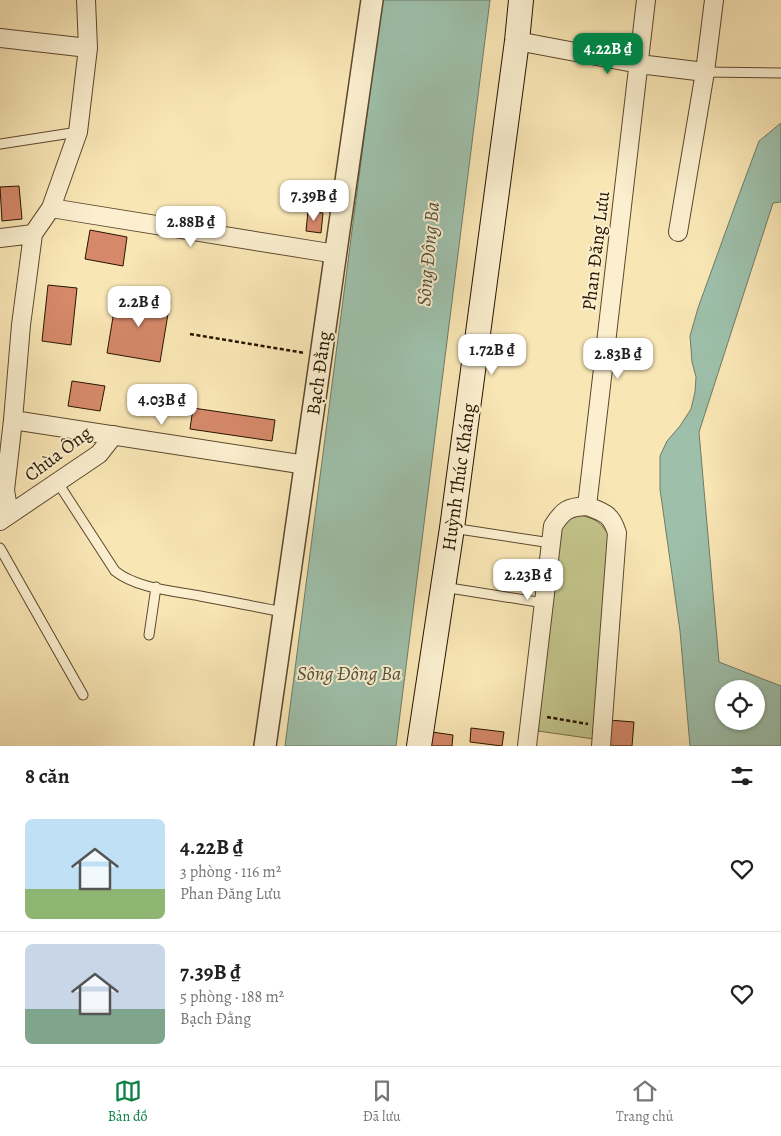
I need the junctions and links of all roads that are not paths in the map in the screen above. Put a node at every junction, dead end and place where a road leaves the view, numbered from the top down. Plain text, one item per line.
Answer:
1 (86, 0) edge
2 (372, 0) edge
3 (521, 0) edge
4 (646, 0) edge
5 (714, 0) edge
6 (0, 38) edge
7 (517, 41) junction
8 (88, 48) junction
9 (639, 64) junction
10 (704, 72) junction
11 (781, 74) edge
12 (78, 132) junction
13 (0, 144) edge
14 (51, 208) junction
15 (678, 232) dead end
16 (33, 234) junction
17 (0, 238) edge
18 (336, 254) junction
19 (13, 420) junction
20 (114, 435) junction
21 (306, 466) junction
22 (58, 483) junction
23 (588, 506) junction
24 (4, 518) edge
25 (452, 528) junction
26 (551, 543) junction
27 (0, 548) edge
28 (156, 587) junction
29 (443, 587) junction
30 (544, 603) junction
31 (286, 613) junction
32 (149, 635) dead end
33 (83, 695) dead end
34 (266, 746) edge
35 (419, 746) edge
36 (527, 746) edge
37 (601, 746) edge

1 - 8 street
2 - 18 street, Bạch Đằng
3 - 7 main road, Huỳnh Thúc Kháng
4 - 9 street, Phan Đăng Lưu
5 - 10 street
6 - 8 street
7 - 9 street
7 - 25 main road, Huỳnh Thúc Kháng
8 - 12 street
9 - 10 street
9 - 23 street, Phan Đăng Lưu
10 - 11 lane
10 - 15 street
12 - 13 lane
12 - 14 street
14 - 16 street
14 - 18 street
16 - 17 street
16 - 19 street
18 - 21 street, Bạch Đằng
19 - 20 street
19 - 24 street
20 - 21 street
20 - 22 street, Chùa Ông
21 - 31 street, Bạch Đằng
22 - 24 street, Chùa Ông
22 - 28 lane
23 - 26 street
23 - 37 street
25 - 26 lane
25 - 29 main road, Huỳnh Thúc Kháng
26 - 30 street
27 - 33 lane
28 - 31 lane
28 - 32 lane
29 - 30 lane
29 - 35 main road, Huỳnh Thúc Kháng
30 - 36 street
31 - 34 street, Bạch Đằng

